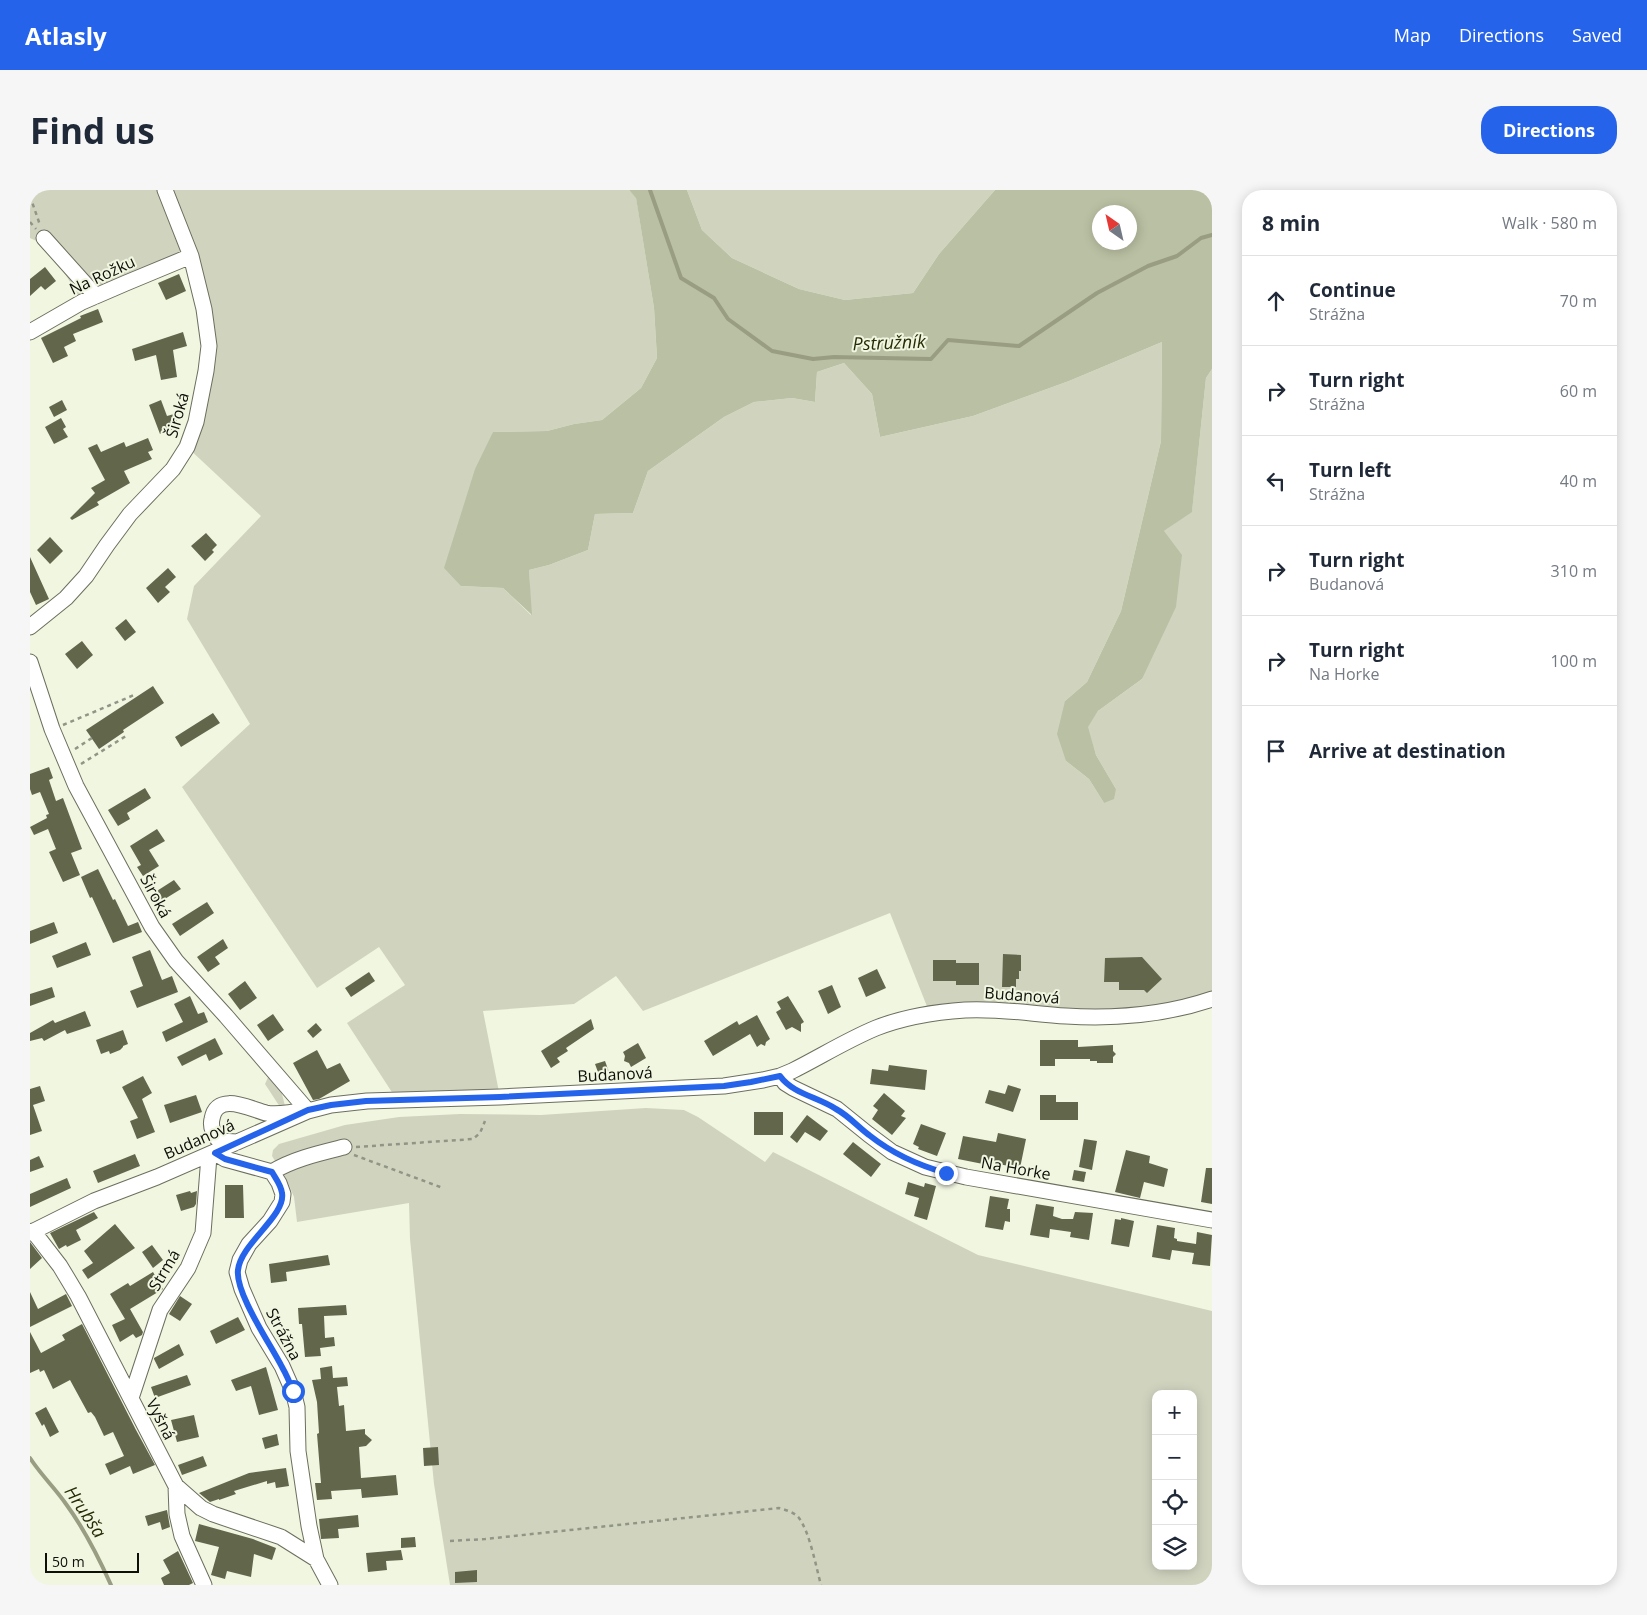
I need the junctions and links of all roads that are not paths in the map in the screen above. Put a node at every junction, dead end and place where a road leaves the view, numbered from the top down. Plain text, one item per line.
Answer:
1 (165, 190) edge
2 (44, 238) road end
3 (191, 256) junction
4 (96, 296) junction
5 (30, 332) edge
6 (30, 627) edge
7 (30, 662) edge
8 (1212, 998) edge
9 (780, 1076) junction
10 (308, 1110) junction
11 (237, 1142) junction
12 (340, 1148) road end
13 (212, 1154) junction
14 (272, 1172) junction
15 (1212, 1220) edge
16 (31, 1232) edge
17 (131, 1398) junction
18 (176, 1486) junction
19 (316, 1559) junction
20 (204, 1585) edge
21 (330, 1585) edge

1 - 3 street, Široká
2 - 4 street
3 - 4 street, Na Rožku
3 - 6 street, Široká
4 - 5 street, Na Rožku
7 - 10 street, Široká
8 - 9 street, Budanová
9 - 10 street, Budanová
9 - 15 street, Na Horke
10 - 11 street, Budanová
10 - 11 street
11 - 13 street, Budanová
12 - 14 street
13 - 14 street
13 - 16 street, Budanová
13 - 17 street, Strmá
14 - 19 street, Strážna
16 - 17 street, Vyšná
17 - 18 street, Vyšná
18 - 19 street, Vyšná
18 - 20 street
19 - 21 street, Strážna

